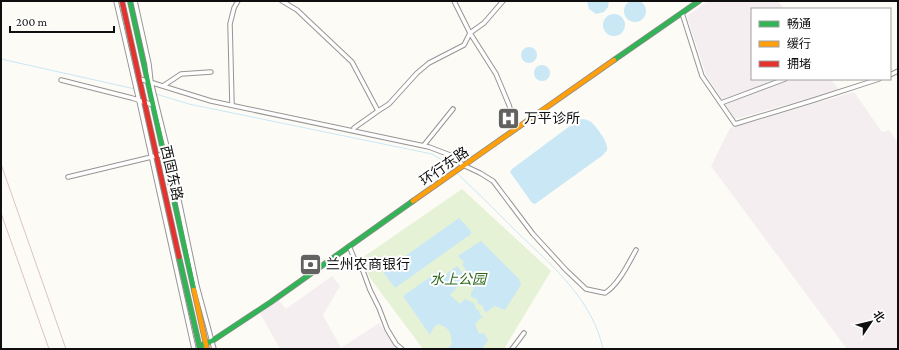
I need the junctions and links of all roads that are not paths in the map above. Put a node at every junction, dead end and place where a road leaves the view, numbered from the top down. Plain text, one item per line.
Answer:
1 (116, 1) edge
2 (122, 1) edge
3 (130, 1) edge
4 (135, 1) edge
5 (238, 1) edge
6 (282, 1) edge
7 (454, 1) edge
8 (502, 1) edge
9 (699, 1) edge
10 (682, 13) junction
11 (470, 33) junction
12 (211, 72) dead end
13 (61, 80) dead end
14 (782, 80) edge
15 (876, 80) edge
16 (140, 81) junction
17 (150, 84) junction
18 (163, 86) junction
19 (142, 100) junction
20 (154, 102) junction
21 (721, 104) junction
22 (232, 105) junction
23 (453, 109) dead end
24 (378, 111) junction
25 (354, 128) dead end
26 (516, 128) junction
27 (424, 146) junction
28 (164, 154) junction
29 (157, 155) junction
30 (151, 157) junction
31 (462, 166) junction
32 (68, 177) dead end
33 (177, 214) junction
34 (170, 216) junction
35 (350, 246) junction
36 (636, 250) dead end
37 (524, 333) dead end
38 (212, 341) junction
39 (207, 346) edge
40 (200, 347) edge
41 (193, 348) edge
42 (214, 349) edge
43 (402, 349) edge
44 (512, 349) edge

1 - 19 street
2 - 16 main road, 西固东路
3 - 17 main road, 西固东路
4 - 17 street
5 - 22 street
6 - 24 street
7 - 11 street
8 - 11 street
9 - 10 main road, 环行东路
10 - 21 street
10 - 26 main road, 环行东路
11 - 24 street
11 - 26 street
12 - 18 street
13 - 19 street
14 - 21 street
15 - 21 street
16 - 17 street
16 - 19 main road, 西固东路
17 - 18 street
17 - 20 main road, 西固东路
18 - 22 street
19 - 20 street
19 - 29 main road, 西固东路
19 - 30 street
20 - 28 main road, 西固东路
20 - 38 street
22 - 27 street
23 - 27 street
24 - 25 street
26 - 31 main road, 环行东路
27 - 31 street
28 - 29 street
28 - 33 main road, 西固东路
29 - 30 street
29 - 34 main road, 西固东路
30 - 32 street
30 - 41 street
31 - 35 main road, 环行东路
31 - 36 street
33 - 34 main road
33 - 39 main road, 西固东路
34 - 40 main road, 西固东路
35 - 38 main road, 环行东路
35 - 43 street
37 - 44 street
38 - 39 main road, 环行东路
38 - 42 street
39 - 40 main road, 环行东路
40 - 41 street

